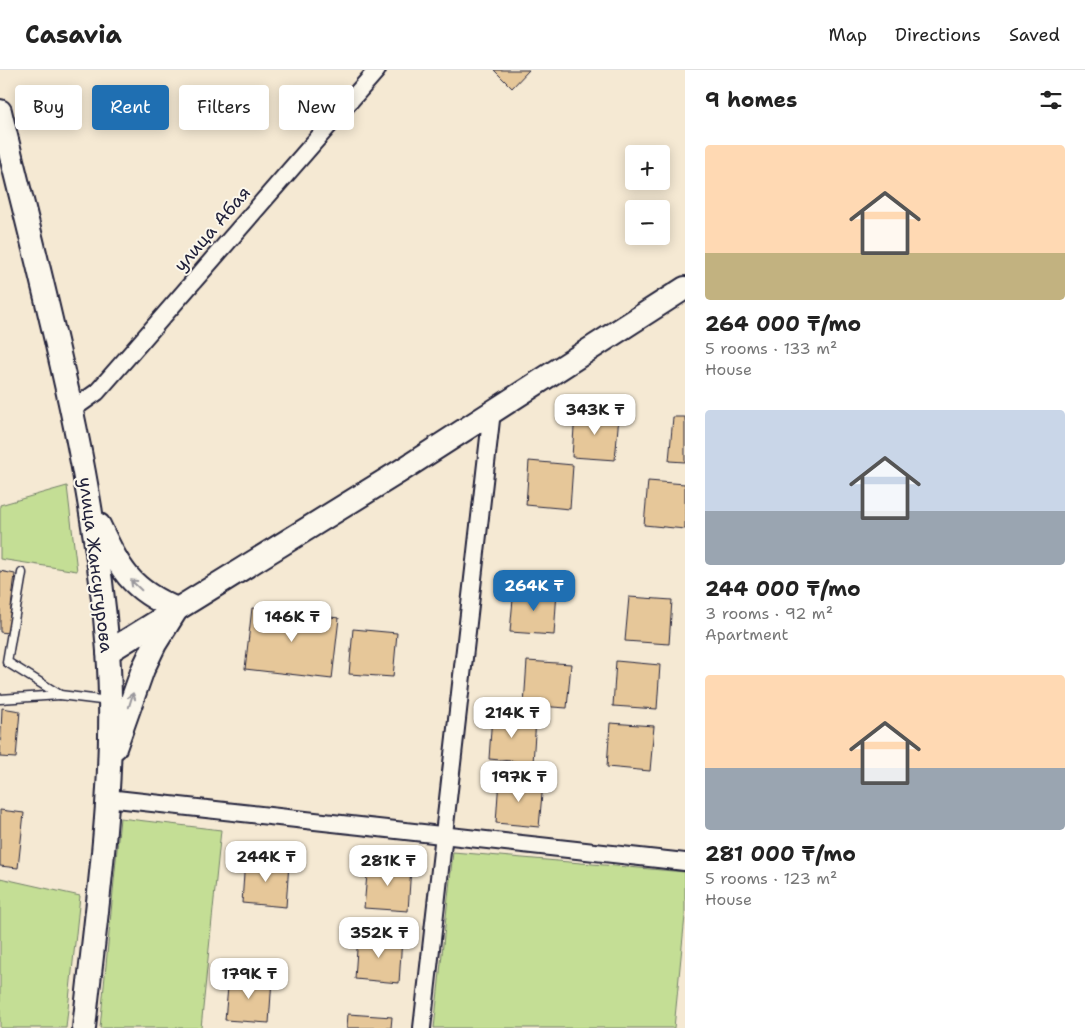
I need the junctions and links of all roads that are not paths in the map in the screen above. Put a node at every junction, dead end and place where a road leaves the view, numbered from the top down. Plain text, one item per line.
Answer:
1 (376, 70) edge
2 (0, 111) edge
3 (685, 288) edge
4 (73, 409) junction
5 (492, 411) junction
6 (91, 508) junction
7 (22, 572) dead end
8 (177, 609) junction
9 (108, 652) junction
10 (60, 696) junction
11 (0, 699) edge
12 (109, 701) junction
13 (110, 763) junction
14 (107, 798) junction
15 (444, 836) junction
16 (685, 862) edge
17 (84, 1028) edge
18 (422, 1028) edge

1 - 4 street, улица Абая
2 - 4 main road, улица Жансугурова
3 - 5 main road
4 - 6 main road, улица Жансугурова
5 - 8 main road
5 - 15 street
8 -> 6 main road
6 - 9 main road, улица Жансугурова
7 - 10 lane
8 - 9 main road
13 -> 8 main road
9 - 12 main road, улица Жансугурова
10 - 11 lane
10 - 12 lane
12 - 13 main road, улица Жансугурова
13 - 14 main road, улица Жансугурова
14 - 15 street
14 - 17 main road, улица Жансугурова
15 - 16 street
15 - 18 street

